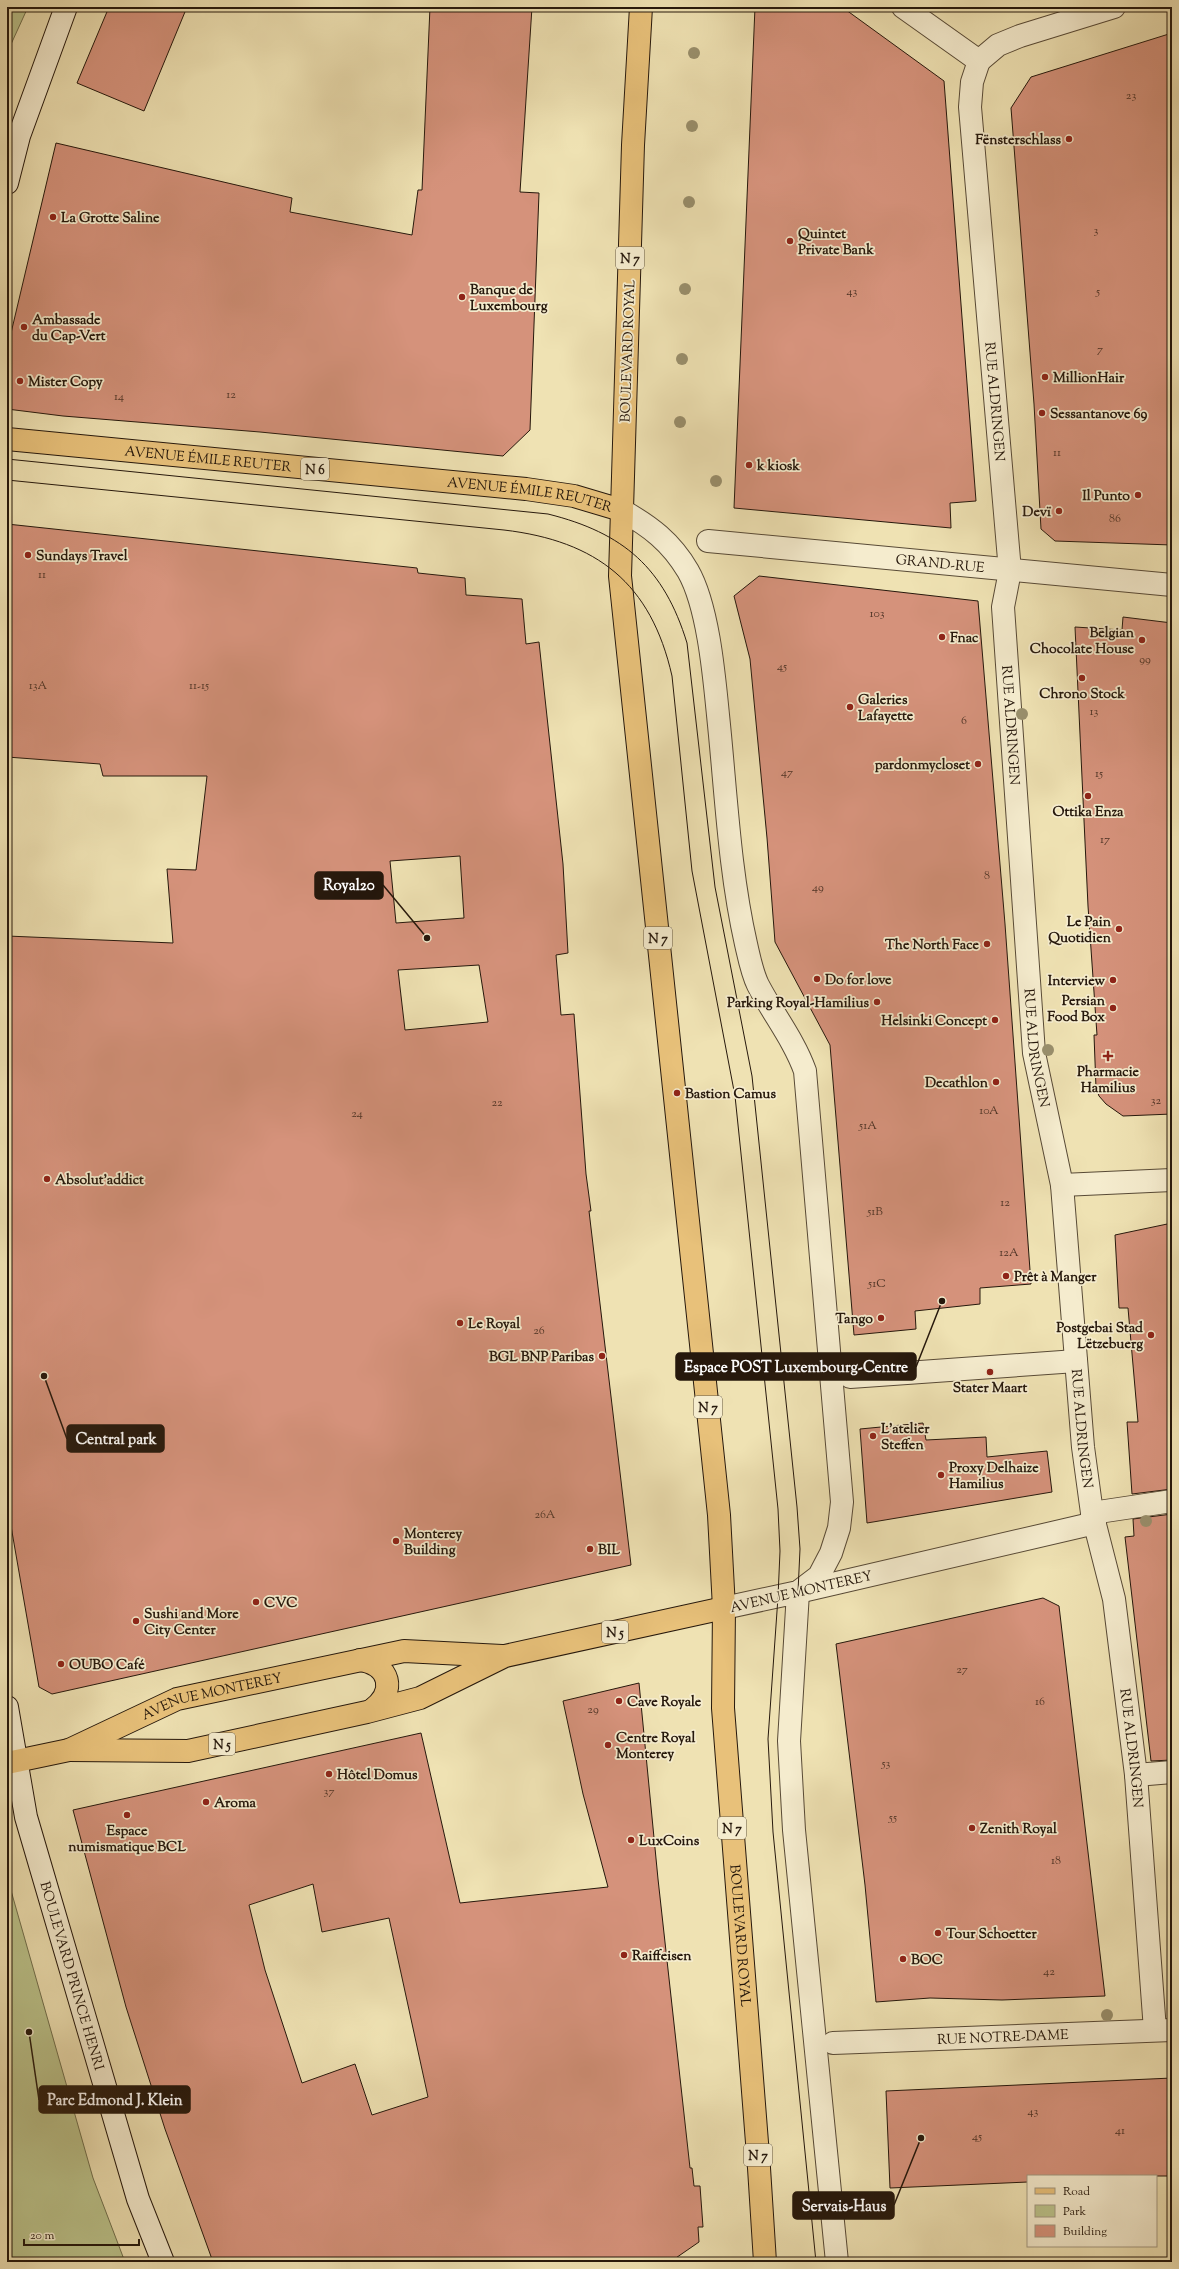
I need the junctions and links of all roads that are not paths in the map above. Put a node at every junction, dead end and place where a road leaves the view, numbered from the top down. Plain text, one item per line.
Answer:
1 (66, 7) edge
2 (641, 7) edge
3 (902, 7) edge
4 (1114, 7) edge
5 (979, 61) junction
6 (7, 183) edge
7 (7, 440) edge
8 (621, 510) junction
9 (708, 541) dead end
10 (1010, 571) junction
11 (1172, 585) edge
12 (1172, 1180) edge
13 (1062, 1185) junction
14 (1076, 1362) junction
15 (850, 1377) dead end
16 (1172, 1501) edge
17 (1094, 1518) junction
18 (798, 1592) junction
19 (724, 1608) junction
20 (505, 1656) junction
21 (360, 1660) junction
22 (7, 1707) edge
23 (372, 1710) junction
24 (69, 1750) junction
25 (12, 1762) edge
26 (1172, 1772) edge
27 (1136, 1775) junction
28 (1164, 2030) edge
29 (833, 2043) dead end
30 (163, 2262) edge
31 (765, 2262) edge
32 (837, 2262) edge

1 - 6 street
2 - 8 main road, BOULEVARD ROYAL / N 7
3 - 5 street
4 - 5 street
5 - 10 street, RUE ALDRINGEN
7 - 8 main road, AVENUE ÉMILE REUTER / N 6
8 - 18 street
8 - 19 main road, BOULEVARD ROYAL / N 7
9 - 10 street, GRAND-RUE
10 - 11 street, GRAND-RUE
10 - 13 street, RUE ALDRINGEN
12 - 13 street
13 - 14 street, RUE ALDRINGEN
14 - 15 street
14 - 17 street, RUE ALDRINGEN
16 - 17 street, AVENUE MONTEREY
17 - 18 street, AVENUE MONTEREY
17 - 27 street, RUE ALDRINGEN
18 - 19 street, AVENUE MONTEREY
18 - 32 street
19 - 20 main road, AVENUE MONTEREY / N 5
19 - 31 main road, BOULEVARD ROYAL / N 7
20 - 21 main road, AVENUE MONTEREY / N 5
20 - 23 main road, AVENUE MONTEREY / N 5
21 - 23 main road
21 - 24 main road, AVENUE MONTEREY / N 5
22 - 25 street, BOULEVARD PRINCE HENRI
23 - 24 main road, AVENUE MONTEREY / N 5
24 - 25 main road, AVENUE MONTEREY / N 5
25 - 30 street, BOULEVARD PRINCE HENRI
26 - 27 street
27 - 28 street, RUE ALDRINGEN
28 - 29 street, RUE NOTRE-DAME

